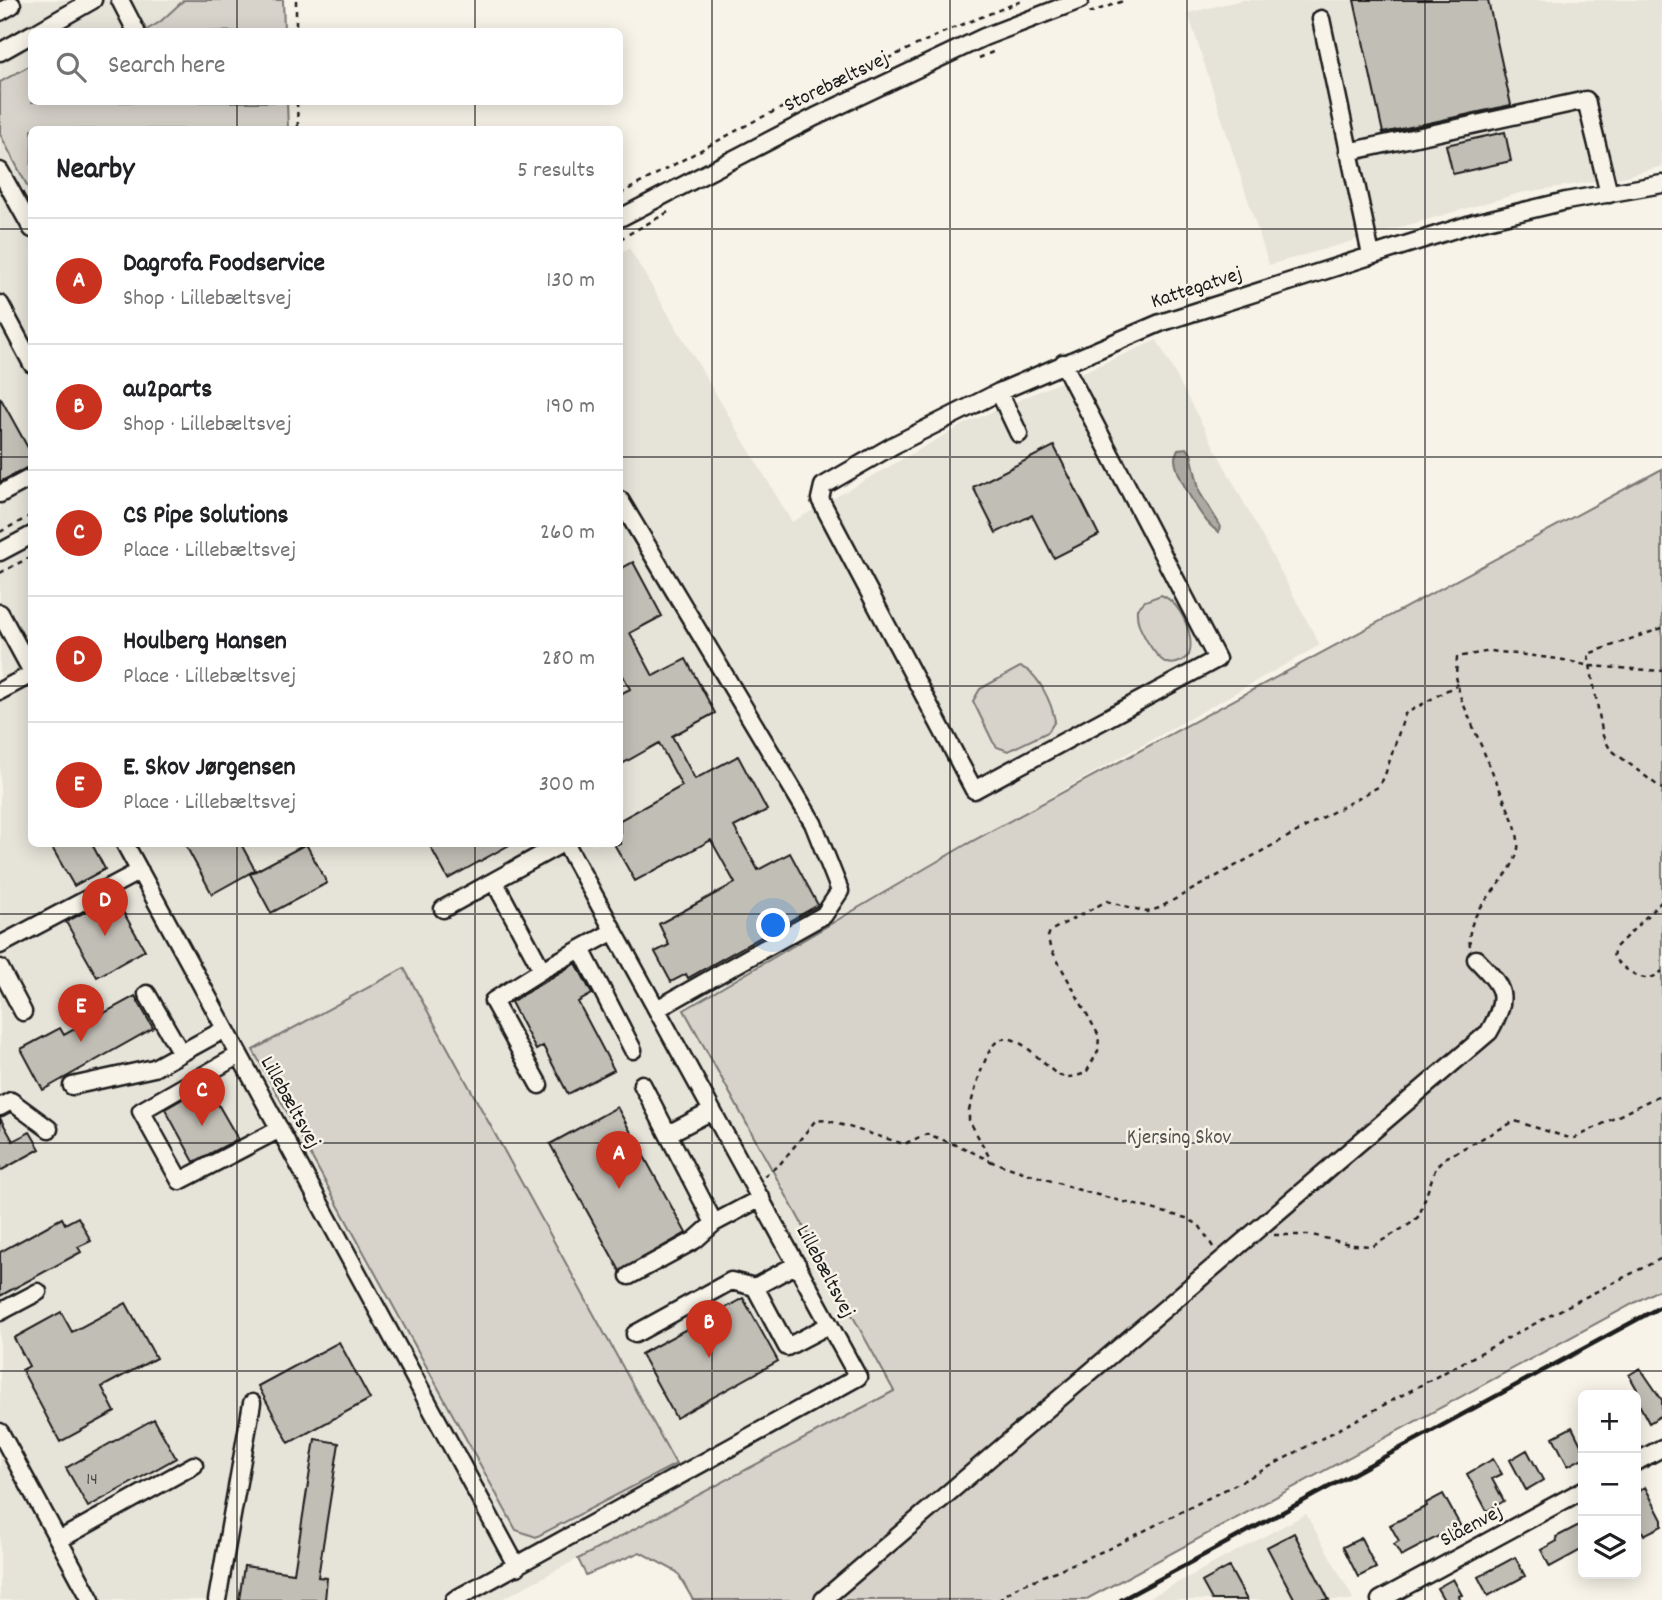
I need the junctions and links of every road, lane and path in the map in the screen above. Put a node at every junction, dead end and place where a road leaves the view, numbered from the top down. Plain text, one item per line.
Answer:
1 (93, 0) edge
2 (120, 0) edge
3 (296, 0) edge
4 (1024, 0) edge
5 (1080, 0) edge
6 (1126, 0) edge
7 (1079, 17) dead end
8 (1321, 19) dead end
9 (44, 28) edge
10 (134, 28) edge
11 (296, 28) edge
12 (28, 36) edge
13 (997, 50) dead end
14 (0, 52) edge
15 (973, 61) dead end
16 (297, 105) edge
17 (298, 126) edge
18 (1348, 152) junction
19 (0, 171) edge
20 (1662, 184) edge
21 (623, 192) edge
22 (1609, 194) junction
23 (680, 206) dead end
24 (623, 216) edge
25 (28, 222) edge
26 (623, 237) edge
27 (1371, 255) junction
28 (0, 304) edge
29 (28, 356) edge
30 (1063, 363) junction
31 (999, 392) junction
32 (1019, 434) dead end
33 (28, 479) edge
34 (0, 494) edge
35 (623, 504) edge
36 (28, 517) edge
37 (0, 532) edge
38 (28, 537) edge
39 (0, 552) edge
40 (28, 558) edge
41 (0, 573) edge
42 (0, 613) edge
43 (1662, 628) edge
44 (28, 666) edge
45 (1590, 666) junction
46 (1662, 671) edge
47 (28, 675) edge
48 (1458, 684) junction
49 (0, 691) edge
50 (1662, 789) edge
51 (127, 847) edge
52 (556, 847) edge
53 (568, 847) edge
54 (140, 871) junction
55 (494, 881) junction
56 (1662, 901) edge
57 (443, 909) dead end
58 (614, 931) junction
59 (0, 945) edge
60 (581, 949) junction
61 (1476, 959) joint
62 (0, 968) edge
63 (542, 970) junction
64 (1662, 971) edge
65 (147, 994) dead end
66 (656, 1009) junction
67 (23, 1012) dead end
68 (225, 1029) junction
69 (633, 1050) dead end
70 (181, 1053) junction
71 (239, 1055) junction
72 (642, 1084) dead end
73 (539, 1085) dead end
74 (72, 1086) dead end
75 (1662, 1094) edge
76 (0, 1107) edge
77 (712, 1111) junction
78 (49, 1129) dead end
79 (280, 1129) junction
80 (667, 1133) junction
81 (992, 1162) junction
82 (757, 1191) junction
83 (714, 1223) junction
84 (1251, 1235) junction
85 (1662, 1258) edge
86 (1221, 1261) junction
87 (797, 1264) junction
88 (629, 1276) dead end
89 (755, 1287) junction
90 (38, 1292) dead end
91 (0, 1312) edge
92 (829, 1325) junction
93 (635, 1334) dead end
94 (252, 1403) dead end
95 (0, 1432) edge
96 (1662, 1448) edge
97 (1641, 1459) edge
98 (194, 1465) dead end
99 (1578, 1493) edge
100 (59, 1540) junction
101 (517, 1567) junction
102 (91, 1600) edge
103 (217, 1600) edge
104 (454, 1600) edge
105 (823, 1600) edge
106 (999, 1600) edge
107 (1380, 1600) edge

1 - 9 street
2 - 10 street
3 - 11 path
4 - 21 path
5 - 24 street, Storebæltsvej
6 - 7 path
8 - 18 street
12 - 14 street
13 - 15 path
16 - 17 path
18 - 22 street
18 - 27 street
19 - 25 street
20 - 22 street, Kattegatvej
22 - 27 street, Kattegatvej
23 - 26 path
27 - 30 street, Kattegatvej
28 - 29 street
30 - 31 street, Kattegatvej
30 - 31 street, Kattegatvej
31 - 32 street
33 - 34 street
35 - 66 street
36 - 37 path
38 - 39 street
40 - 41 path
42 - 44 street
43 - 45 path
45 - 46 path
45 - 48 path
45 - 50 path
47 - 49 street
48 - 61 path
48 - 81 path
51 - 54 street, Lillebæltsvej
52 - 55 street
53 - 58 street, Lillebæltsvej
54 - 59 street
54 - 68 street, Lillebæltsvej
55 - 57 street
55 - 63 street
56 - 64 path
58 - 60 street
58 - 66 street, Lillebæltsvej
60 - 63 street
60 - 69 street
61 - 84 street
62 - 67 street
63 - 73 street
65 - 70 street
66 - 77 street, Lillebæltsvej
68 - 70 street
68 - 71 street, Lillebæltsvej
70 - 74 street
71 - 79 street, Lillebæltsvej
71 - 79 street
72 - 80 street
75 - 84 path
76 - 78 street
77 - 80 street
77 - 82 street, Lillebæltsvej
79 - 101 street, Lillebæltsvej
80 - 83 street
81 - 82 path
81 - 86 path
82 - 83 street
82 - 87 street, Lillebæltsvej
83 - 88 street
84 - 86 street
85 - 106 path
86 - 105 street
87 - 89 street
87 - 92 street, Lillebæltsvej
89 - 92 street
89 - 93 street
90 - 91 street
92 - 101 street, Lillebæltsvej
94 - 103 street
95 - 100 street
96 - 97 street
98 - 100 street
99 - 107 street, Slåenvej
100 - 102 street
101 - 104 street, Lillebæltsvej

